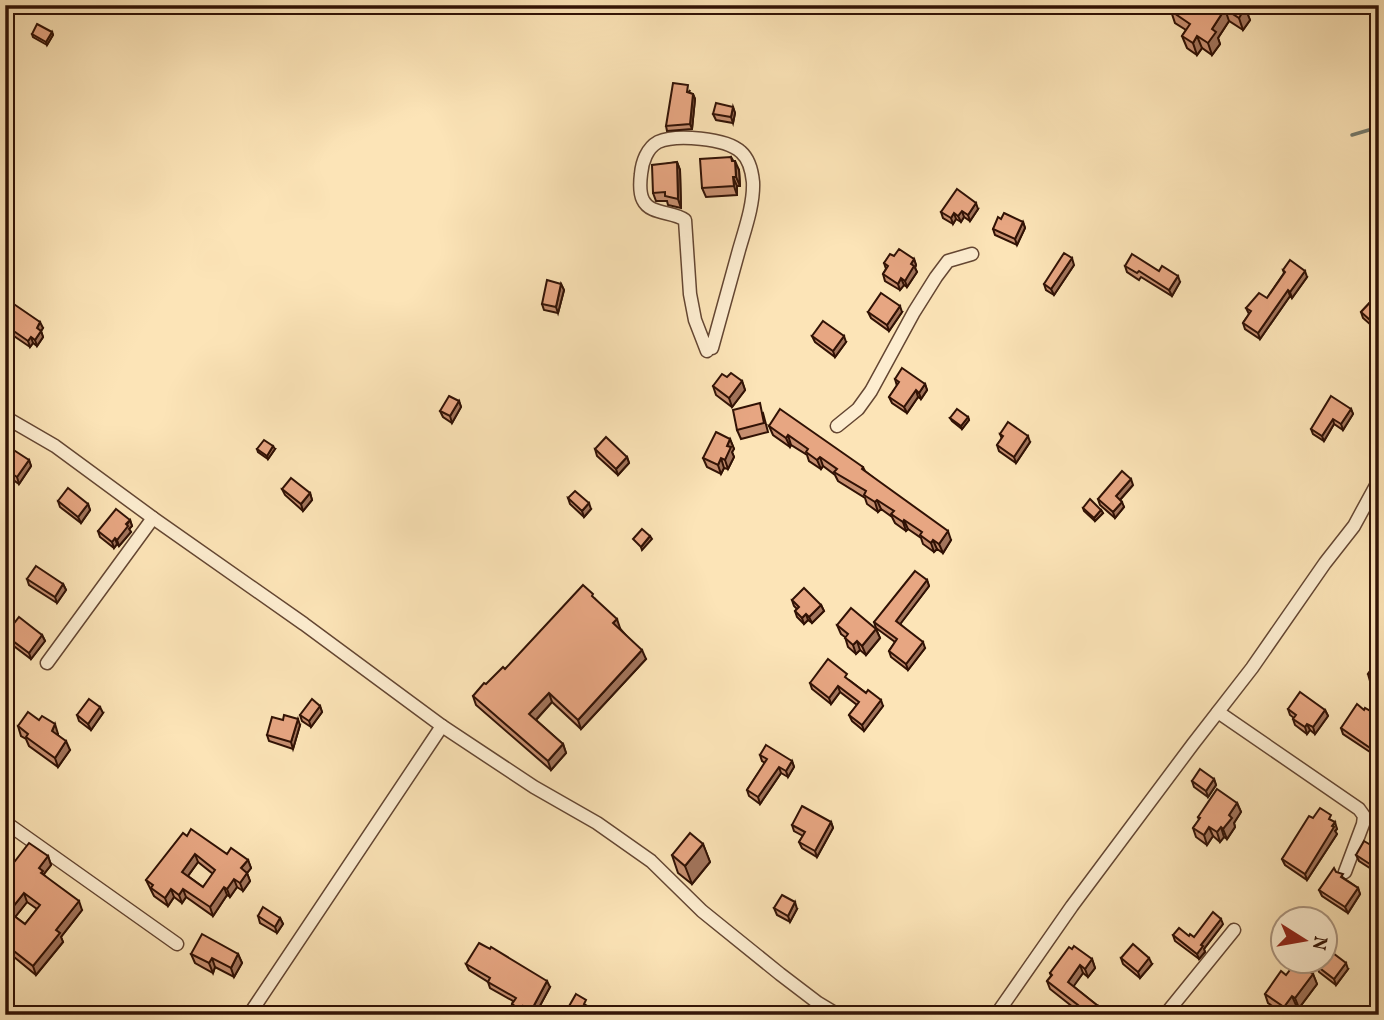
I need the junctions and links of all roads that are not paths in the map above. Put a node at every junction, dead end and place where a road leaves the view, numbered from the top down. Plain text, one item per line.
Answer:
1 (972, 254) dead end
2 (709, 349) joint
3 (5, 417) edge
4 (837, 426) dead end
5 (1379, 480) edge
6 (153, 518) junction
7 (47, 663) dead end
8 (1218, 712) junction
9 (442, 726) junction
10 (5, 822) edge
11 (1345, 872) edge
12 (1234, 930) dead end
13 (177, 944) dead end
14 (249, 1015) edge
15 (838, 1015) edge
16 (996, 1015) edge
17 (1165, 1015) edge

1 - 4 street
2 - 2 street
3 - 6 street
5 - 8 street
6 - 7 street
6 - 9 street
8 - 11 street
8 - 16 street
9 - 14 street
9 - 15 street
10 - 13 street
12 - 17 street

